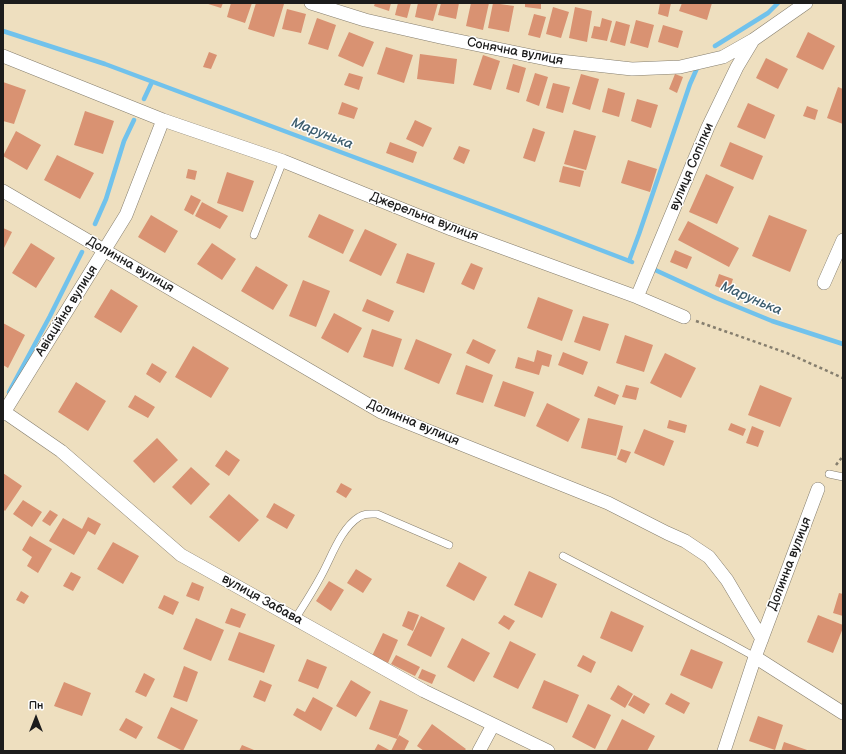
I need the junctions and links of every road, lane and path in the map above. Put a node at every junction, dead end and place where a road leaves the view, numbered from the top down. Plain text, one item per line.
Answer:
1 (310, 3) edge
2 (806, 3) edge
3 (753, 40) junction
4 (3, 56) edge
5 (163, 120) junction
6 (283, 161) junction
7 (3, 190) edge
8 (254, 235) dead end
9 (843, 240) edge
10 (105, 250) junction
11 (824, 283) dead end
12 (637, 297) junction
13 (684, 317) joint
14 (843, 378) edge
15 (4, 412) edge
16 (829, 474) dead end
17 (843, 477) edge
18 (818, 490) dead end
19 (449, 545) dead end
20 (563, 556) dead end
21 (295, 619) junction
22 (762, 639) junction
23 (754, 657) junction
24 (843, 713) edge
25 (493, 725) junction
26 (479, 751) edge
27 (548, 751) edge
28 (724, 751) edge

1 - 3 street, Сонячна вулиця
2 - 3 street, Сонячна вулиця
3 - 12 street, вулиця Сопілки
4 - 5 street, Джерельна вулиця
5 - 6 street, Джерельна вулиця
5 - 10 street, Авіаційна вулиця
6 - 8 lane
6 - 12 street, Джерельна вулиця
7 - 10 street, Долинна вулиця
9 - 11 street
10 - 15 street, Авіаційна вулиця
10 - 22 street, Долинна вулиця
12 - 13 street, Джерельна вулиця
13 - 14 path
15 - 21 street, вулиця Забава
16 - 17 lane
18 - 22 street, Долинна вулиця
19 - 21 lane
20 - 23 lane
21 - 25 street, вулиця Забава
22 - 23 street, Долинна вулиця
23 - 24 street
23 - 28 street, Долинна вулиця
25 - 26 street
25 - 27 street, вулиця Забава

